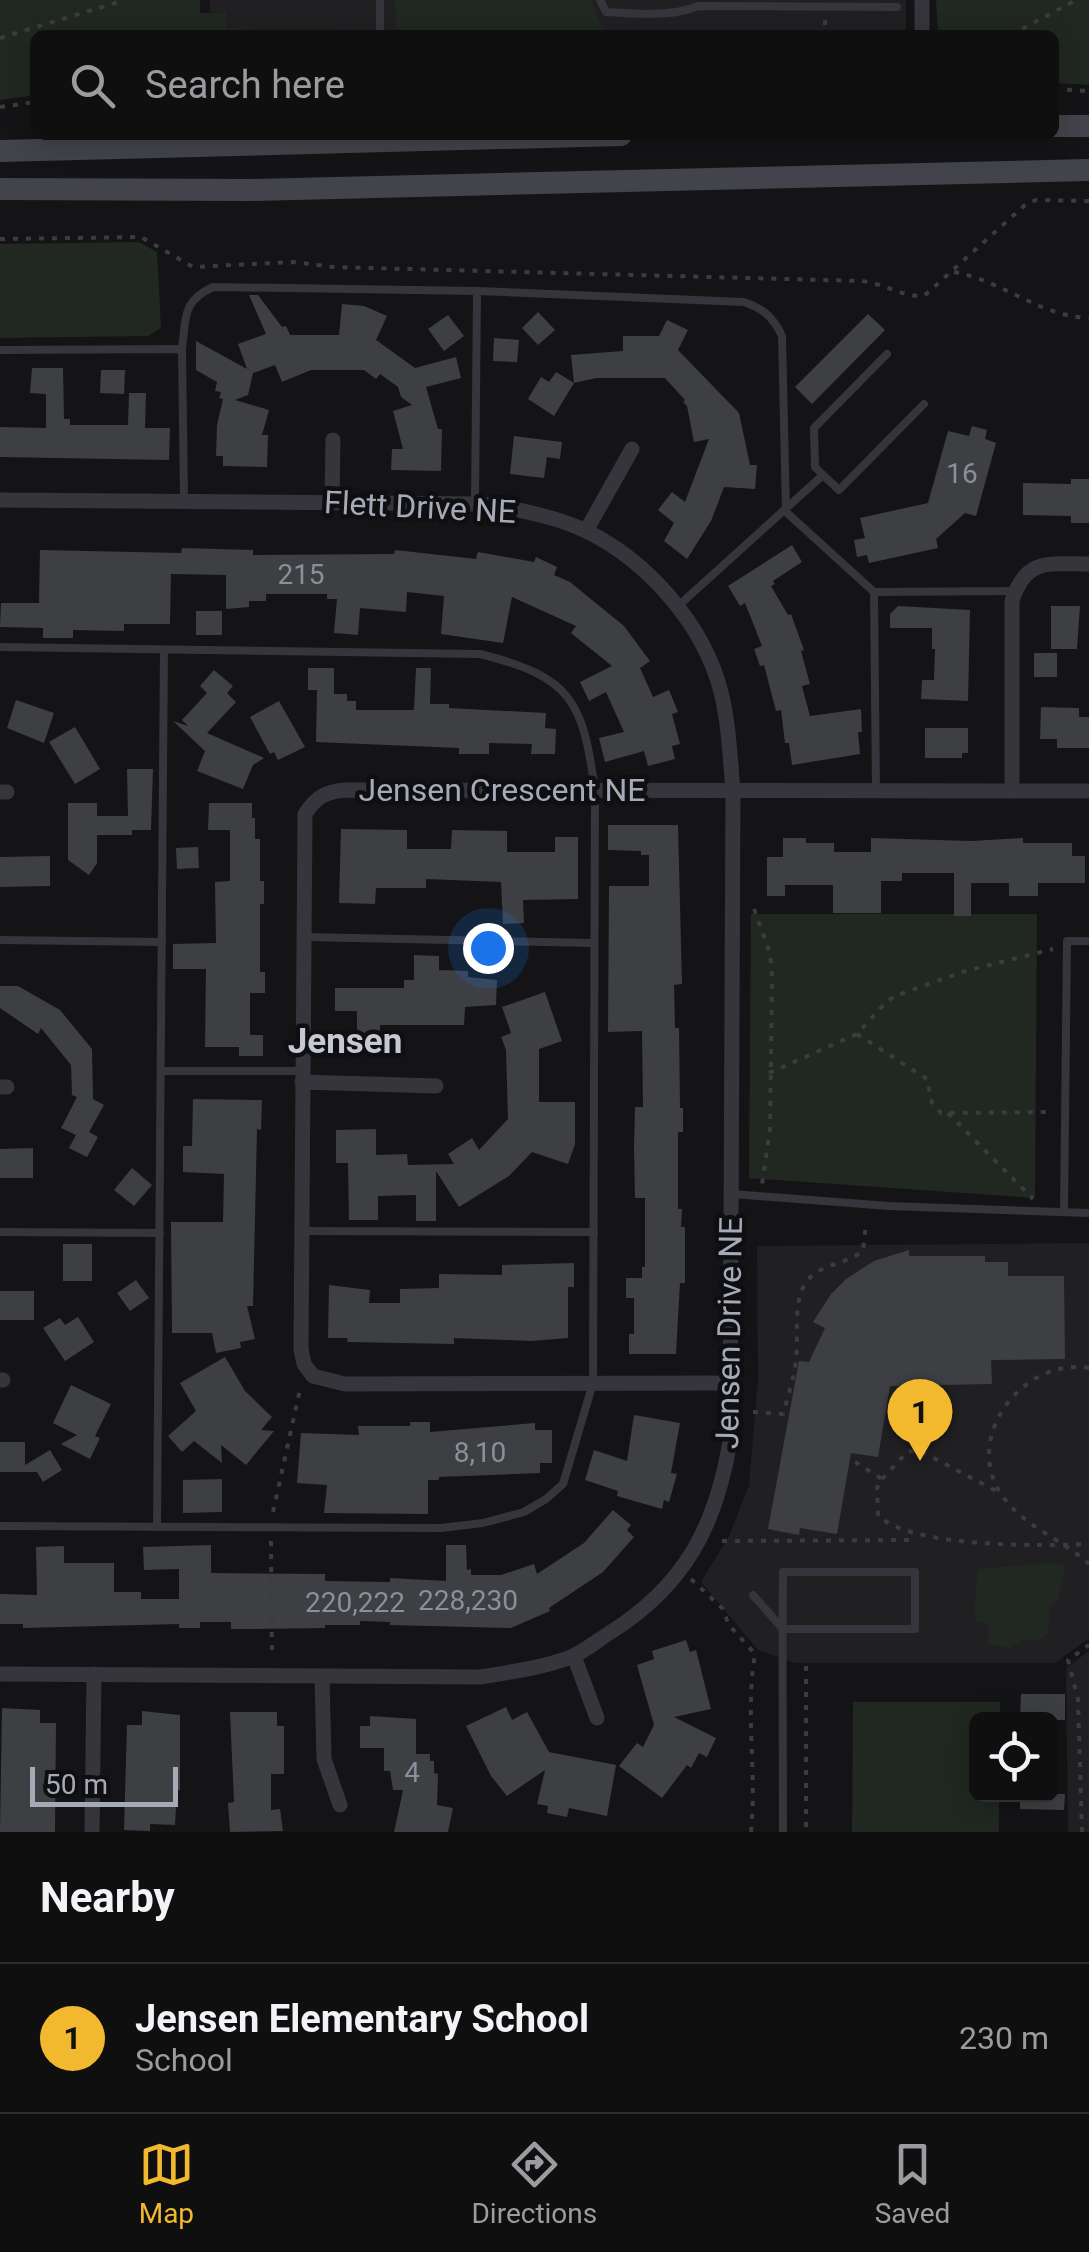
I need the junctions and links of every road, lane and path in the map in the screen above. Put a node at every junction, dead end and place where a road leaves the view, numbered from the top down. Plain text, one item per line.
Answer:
1 (124, 0) edge
2 (380, 0) edge
3 (600, 0) edge
4 (922, 0) edge
5 (1076, 0) edge
6 (698, 3) edge
7 (811, 3) edge
8 (897, 8) dead end
9 (380, 30) edge
10 (922, 30) edge
11 (1019, 30) edge
12 (0, 38) edge
13 (1059, 89) edge
14 (1089, 91) edge
15 (30, 103) edge
16 (0, 107) edge
17 (1059, 126) edge
18 (1089, 126) edge
19 (297, 140) edge
20 (0, 151) edge
21 (1089, 170) edge
22 (0, 189) edge
23 (1089, 200) edge
24 (0, 239) edge
25 (954, 272) junction
26 (478, 292) junction
27 (1089, 318) edge
28 (182, 349) junction
29 (0, 350) edge
30 (887, 354) dead end
31 (924, 404) dead end
32 (334, 440) dead end
33 (632, 449) dead end
34 (823, 475) junction
35 (0, 500) edge
36 (184, 500) junction
37 (332, 501) junction
38 (475, 504) junction
39 (786, 512) junction
40 (586, 531) junction
41 (1089, 564) edge
42 (1015, 591) junction
43 (874, 592) junction
44 (676, 608) junction
45 (0, 647) edge
46 (164, 650) junction
47 (595, 790) junction
48 (734, 791) junction
49 (876, 791) junction
50 (1012, 791) junction
51 (1089, 792) edge
52 (754, 910) dead end
53 (302, 937) junction
54 (0, 940) edge
55 (1089, 941) edge
56 (162, 942) junction
57 (594, 943) junction
58 (1066, 946) junction
59 (858, 1034) junction
60 (161, 1071) junction
61 (769, 1074) junction
62 (302, 1076) junction
63 (436, 1086) dead end
64 (1065, 1112) junction
65 (948, 1114) junction
66 (732, 1194) junction
67 (762, 1195) junction
68 (1046, 1212) junction
69 (1064, 1212) junction
70 (1089, 1213) edge
71 (866, 1222) dead end
72 (302, 1231) junction
73 (0, 1232) edge
74 (594, 1232) junction
75 (160, 1233) junction
76 (1089, 1368) edge
77 (593, 1383) junction
78 (731, 1383) junction
79 (753, 1412) dead end
80 (855, 1462) dead end
81 (882, 1479) junction
82 (1002, 1494) junction
83 (0, 1526) edge
84 (158, 1527) junction
85 (910, 1532) junction
86 (722, 1540) dead end
87 (910, 1540) junction
88 (1089, 1544) edge
89 (1065, 1545) junction
90 (1089, 1564) edge
91 (680, 1569) junction
92 (910, 1572) junction
93 (753, 1595) dead end
94 (782, 1629) junction
95 (1089, 1645) edge
96 (574, 1656) junction
97 (806, 1666) dead end
98 (0, 1674) edge
99 (94, 1674) junction
100 (322, 1677) junction
101 (597, 1718) dead end
102 (340, 1804) dead end
103 (92, 1832) edge
104 (751, 1832) edge
105 (783, 1832) edge
106 (806, 1832) edge
107 (1082, 1832) edge

1 - 12 path
2 - 9 lane
3 - 6 lane
4 - 10 street
5 - 11 path
6 - 7 lane
7 - 8 lane
13 - 14 path
15 - 16 path
17 - 18 main road
19 - 20 main road
21 - 22 main road
23 - 25 path
24 - 25 path
25 - 27 path
26 - 28 lane
26 - 38 lane
26 - 39 lane
28 - 29 lane
28 - 36 lane
30 - 34 lane
31 - 34 lane
32 - 37 street
33 - 40 street
34 - 39 lane
35 - 36 street, Flett Drive NE
36 - 37 street, Flett Drive NE
37 - 38 street, Flett Drive NE
38 - 40 street, Flett Drive NE
39 - 43 lane
39 - 44 lane
40 - 44 street, Flett Drive NE
41 - 42 street
42 - 43 lane
42 - 50 street
43 - 49 lane
44 - 48 street, Flett Drive NE
45 - 46 lane
46 - 47 lane
46 - 56 lane
47 - 48 street, Jensen Crescent NE
47 - 53 street, Jensen Crescent NE
47 - 57 lane
48 - 49 street
48 - 66 street, Jensen Drive NE
49 - 50 street
50 - 51 street
52 - 61 path
53 - 57 lane
53 - 62 street, Jensen Crescent NE
54 - 56 lane
55 - 58 lane
56 - 60 lane
57 - 74 lane
58 - 59 path
58 - 64 lane
59 - 61 path
59 - 65 path
60 - 62 lane
60 - 75 lane
61 - 67 path
62 - 63 street
62 - 72 street, Jensen Crescent NE
64 - 65 path
64 - 69 lane
65 - 68 path
66 - 67 lane
66 - 78 street, Jensen Drive NE
67 - 68 lane
68 - 69 lane
69 - 70 lane
71 - 79 path
72 - 74 lane
72 - 77 street, Jensen Crescent NE
73 - 75 lane
74 - 77 lane
75 - 84 lane
76 - 82 path
77 - 78 street, Jensen Crescent NE
77 - 84 lane
78 - 91 street, Jensen Drive NE
80 - 81 path
81 - 82 path
81 - 85 path
82 - 89 path
83 - 84 lane
85 - 87 path
85 - 89 path
86 - 87 path
87 - 92 path
88 - 89 path
89 - 90 path
91 - 96 street, Jensen Drive NE
91 - 104 path
92 - 94 lane
92 - 94 lane
93 - 94 lane
94 - 105 lane
95 - 107 path
96 - 100 street, Jensen Drive NE
96 - 101 street
97 - 106 path
98 - 99 street, Jensen Drive NE
99 - 100 street, Jensen Drive NE
99 - 103 street
100 - 102 street

